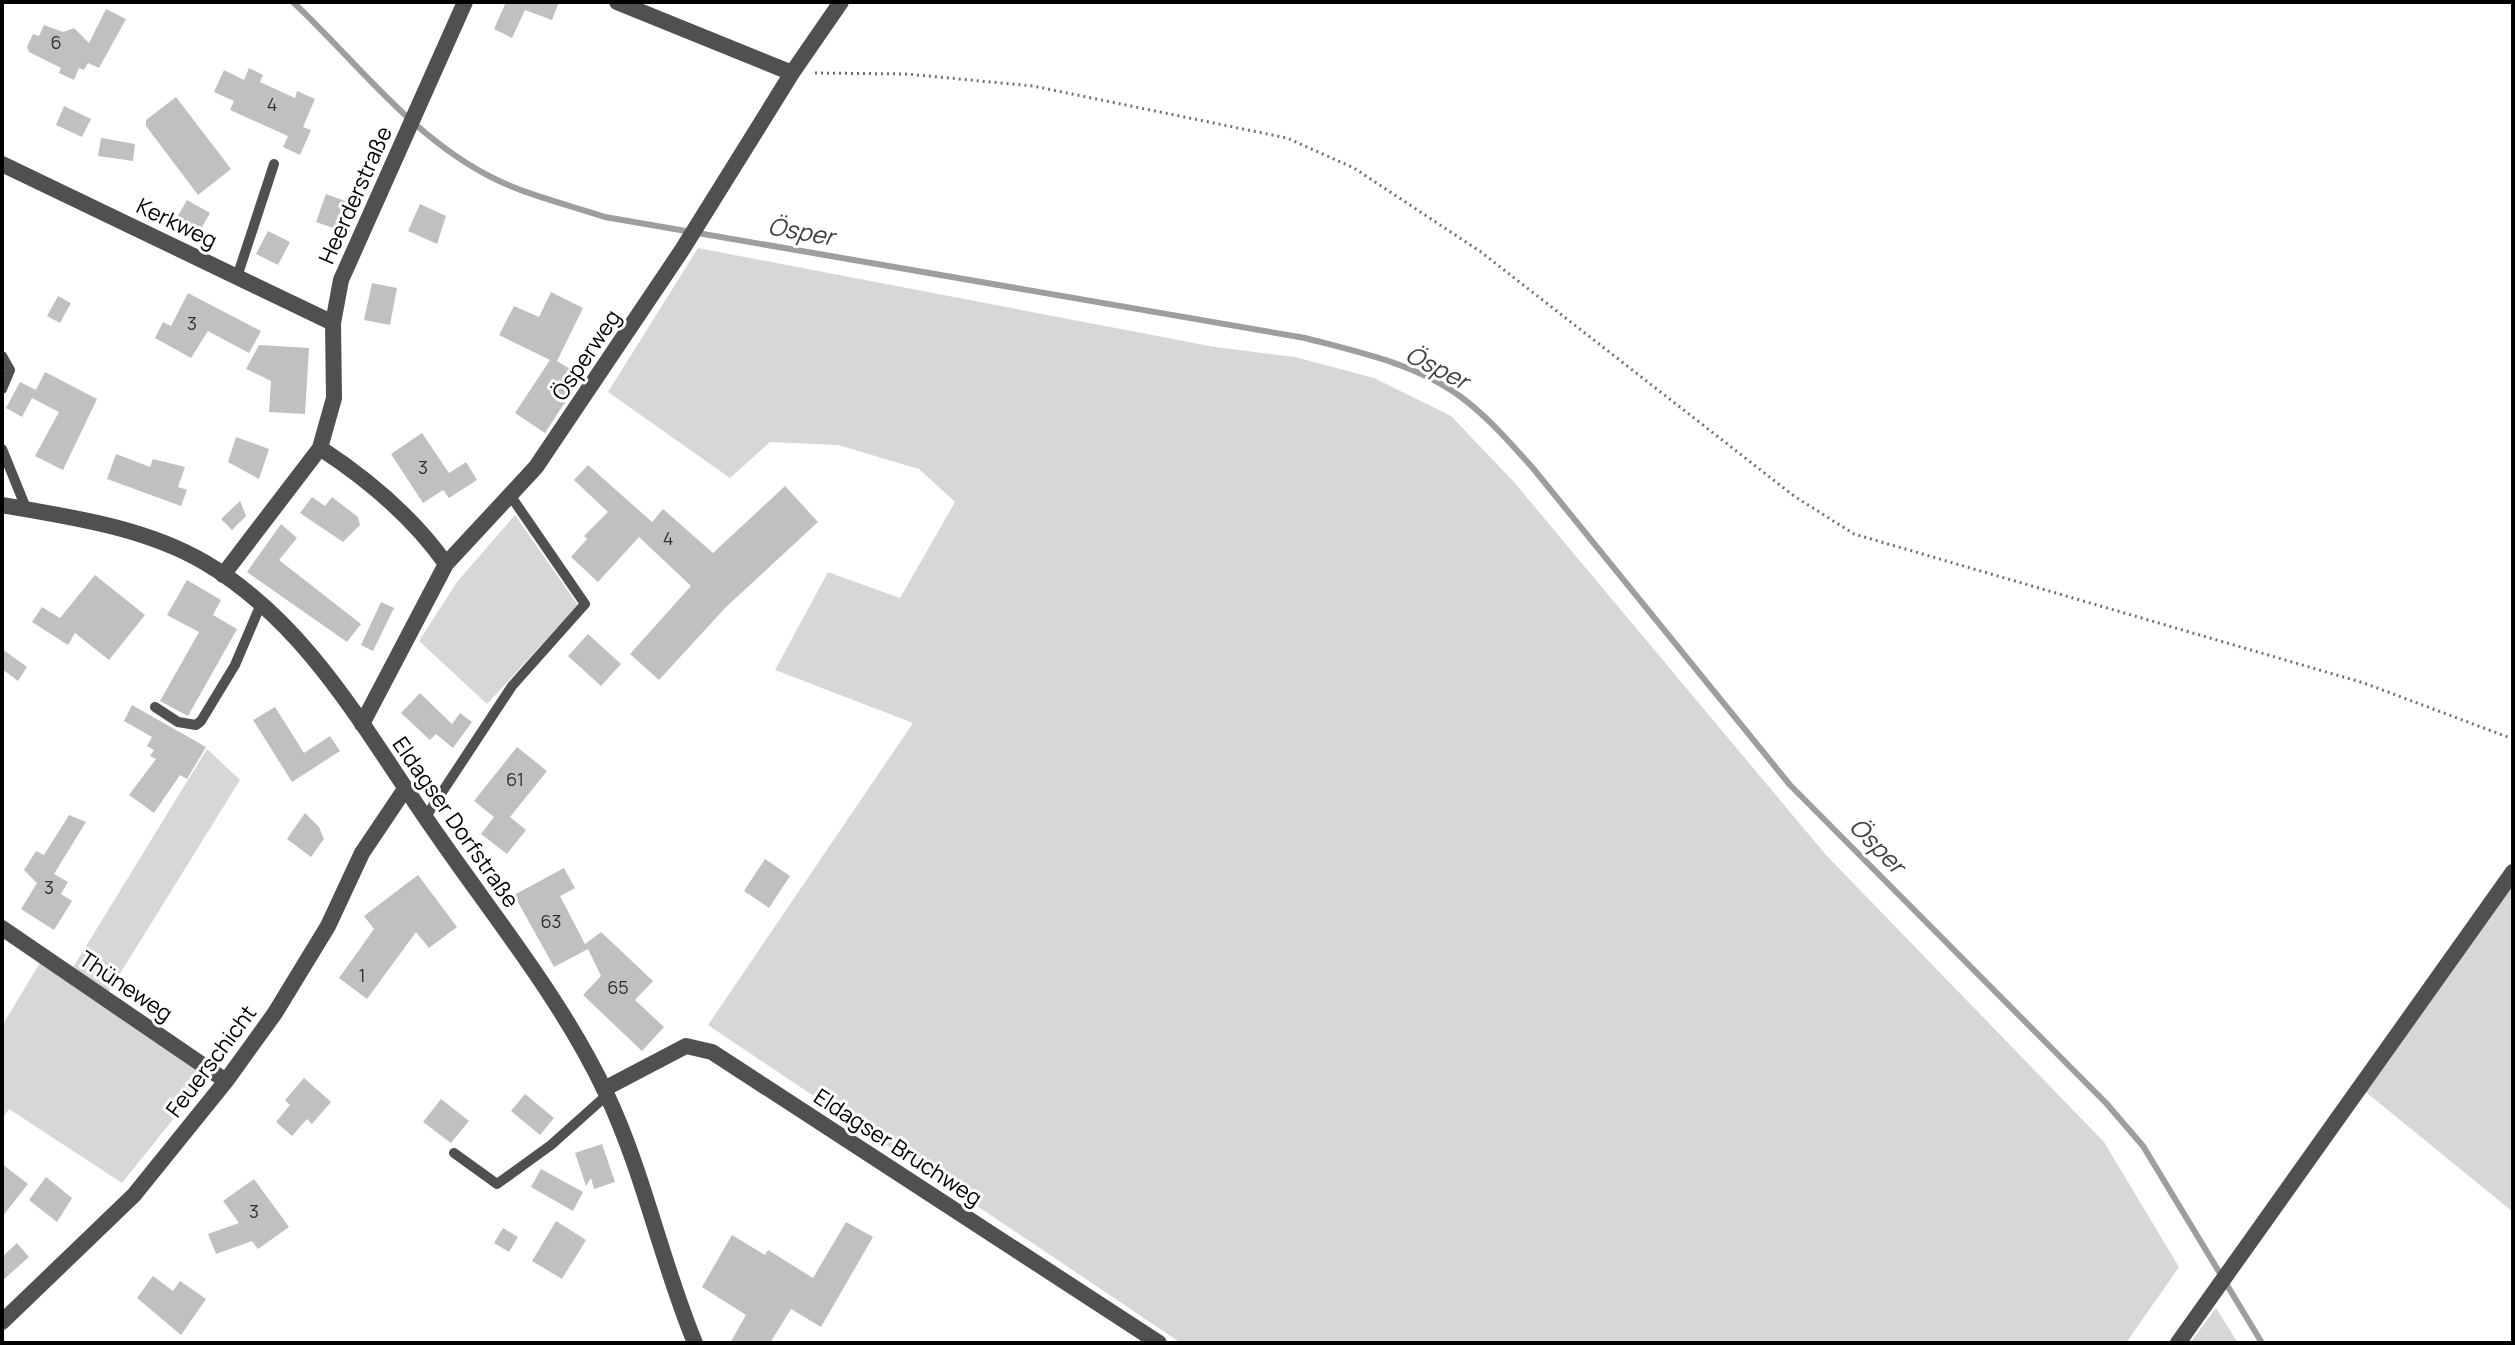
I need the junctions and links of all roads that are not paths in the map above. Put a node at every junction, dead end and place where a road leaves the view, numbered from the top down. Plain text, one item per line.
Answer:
1 (465, 2) edge
2 (617, 2) edge
3 (841, 2) edge
4 (792, 73) junction
5 (2, 164) edge
6 (274, 164) dead end
7 (237, 277) junction
8 (333, 323) junction
9 (2, 356) edge
10 (2, 389) edge
11 (320, 448) junction
12 (2, 449) edge
13 (510, 495) junction
14 (26, 508) junction
15 (4, 510) edge
16 (446, 564) junction
17 (223, 575) junction
18 (261, 604) junction
19 (155, 707) dead end
20 (362, 724) junction
21 (405, 789) junction
22 (425, 818) junction
23 (2513, 872) edge
24 (2, 928) edge
25 (226, 1081) junction
26 (605, 1092) junction
27 (454, 1153) dead end
28 (2, 1322) edge
29 (695, 1343) edge
30 (1159, 1343) edge
31 (2178, 1343) edge

1 - 8 street, Heerderstraße
2 - 4 street
3 - 4 street, Ösperweg
4 - 13 street, Ösperweg
5 - 7 street, Kerkweg
6 - 7 lane
7 - 8 street, Kerkweg
8 - 11 street, Heerderstraße
9 - 10 lane
11 - 16 street
11 - 17 street, Heerderstraße
12 - 14 lane
13 - 16 street, Ösperweg
13 - 22 lane
14 - 15 street, Eldagser Dorfstraße
14 - 17 street, Eldagser Dorfstraße
16 - 20 street, Ösperweg
17 - 18 street, Eldagser Dorfstraße
18 - 19 lane
18 - 20 street, Eldagser Dorfstraße
20 - 21 street, Eldagser Dorfstraße
21 - 22 street, Eldagser Dorfstraße
21 - 25 street, Feuerschicht
22 - 26 street, Eldagser Dorfstraße
23 - 31 street
24 - 25 street, Thüneweg
25 - 28 street, Feuerschicht
26 - 27 lane
26 - 29 street, Eldagser Dorfstraße
26 - 30 street, Eldagser Bruchweg

